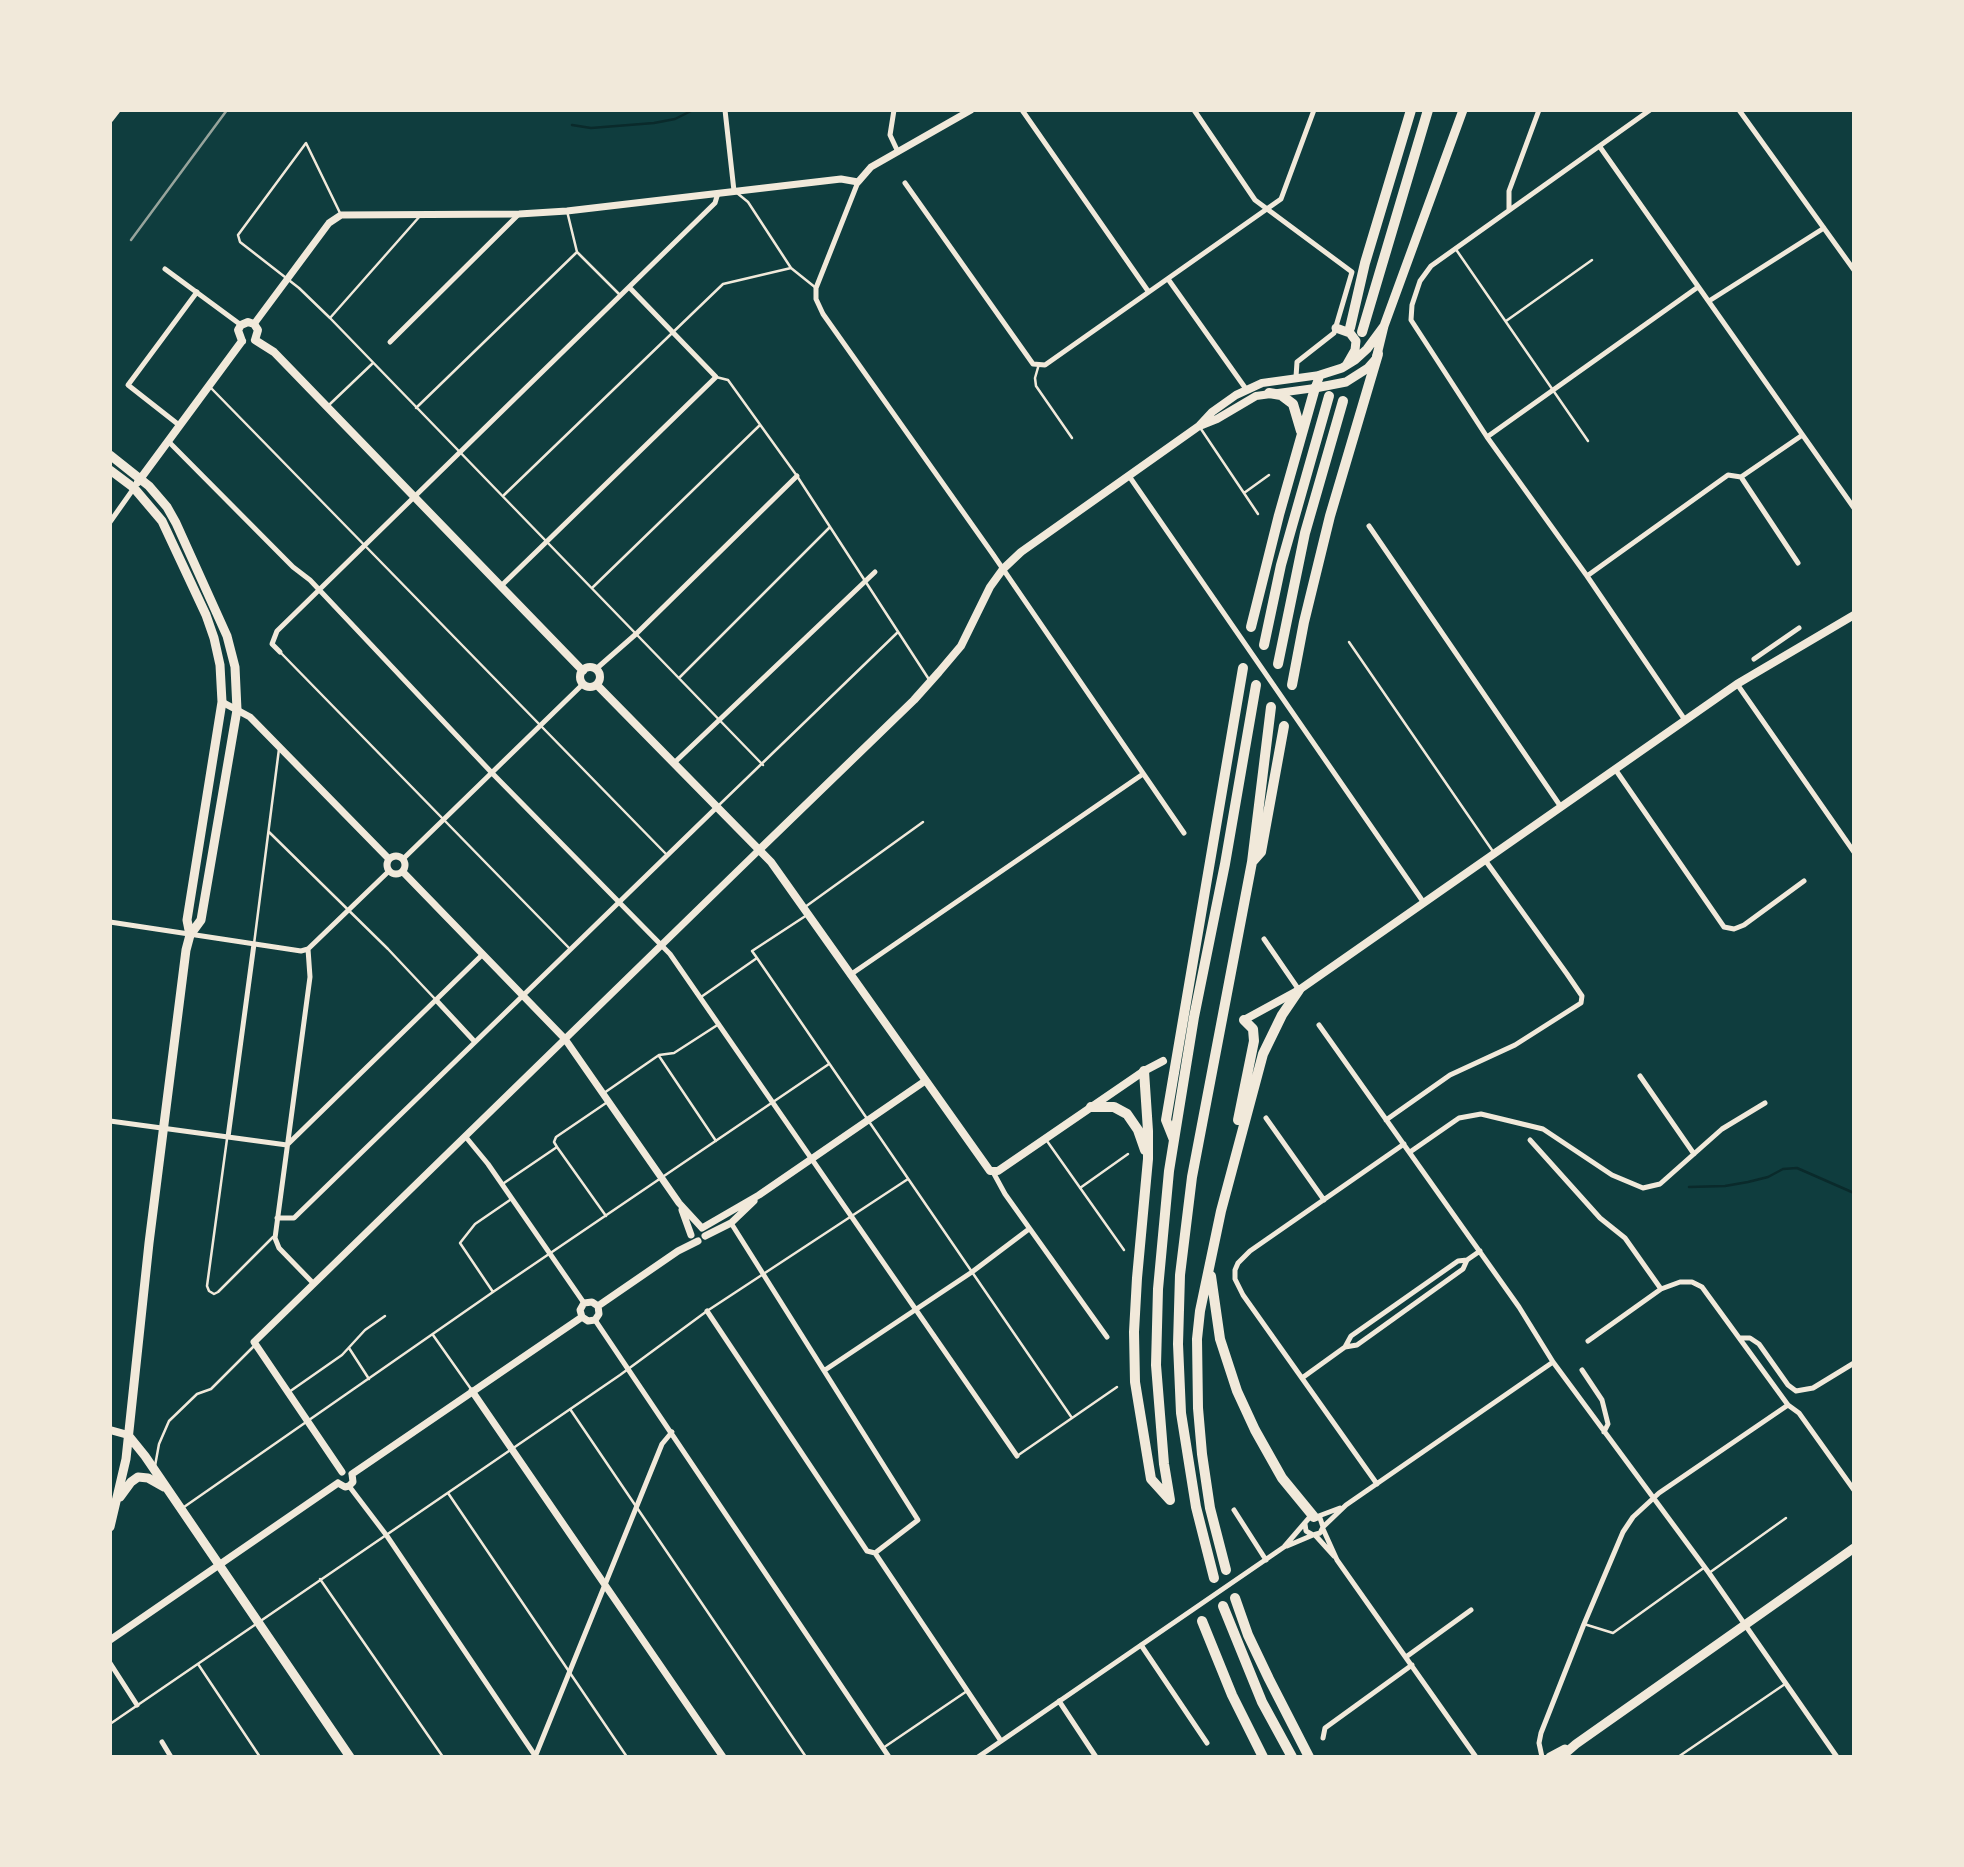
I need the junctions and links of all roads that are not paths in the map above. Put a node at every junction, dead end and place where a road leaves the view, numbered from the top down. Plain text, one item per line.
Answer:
1 (117, 110) edge
2 (725, 110) edge
3 (894, 110) edge
4 (971, 110) edge
5 (1022, 110) edge
6 (1194, 110) edge
7 (1314, 110) edge
8 (1411, 110) edge
9 (1428, 110) edge
10 (1463, 110) edge
11 (1539, 110) edge
12 (1650, 110) edge
13 (1739, 110) edge
14 (110, 119) edge
15 (1600, 147) junction
16 (898, 152) junction
17 (859, 182) junction
18 (905, 183) dead end
19 (734, 191) junction
20 (718, 193) junction
21 (1268, 209) junction
22 (1509, 209) junction
23 (567, 211) junction
24 (422, 214) junction
25 (519, 214) junction
26 (341, 215) junction
27 (1824, 228) junction
28 (1455, 248) junction
29 (577, 252) junction
30 (1592, 260) dead end
31 (791, 268) junction
32 (165, 269) dead end
33 (1854, 270) edge
34 (288, 278) junction
35 (1168, 279) junction
36 (629, 287) junction
37 (1698, 287) junction
38 (816, 288) junction
39 (1148, 291) junction
40 (197, 292) junction
41 (620, 295) junction
42 (1709, 301) junction
43 (330, 318) junction
44 (1506, 321) junction
45 (254, 324) junction
46 (241, 325) junction
47 (1384, 326) junction
48 (1336, 328) junction
49 (1350, 328) dead end
50 (673, 332) junction
51 (1362, 332) dead end
52 (255, 340) junction
53 (242, 341) junction
54 (390, 342) dead end
55 (1378, 354) junction
56 (373, 363) junction
57 (1036, 364) junction
58 (1346, 366) junction
59 (1320, 374) junction
60 (716, 377) junction
61 (1296, 377) junction
62 (209, 386) junction
63 (1315, 388) junction
64 (1246, 389) junction
65 (1553, 390) junction
66 (1269, 393) junction
67 (1329, 396) dead end
68 (1251, 398) junction
69 (1343, 401) dead end
70 (327, 407) junction
71 (416, 408) junction
72 (179, 425) junction
73 (760, 425) junction
74 (1199, 426) junction
75 (1301, 434) junction
76 (1801, 436) junction
77 (1488, 437) junction
78 (1072, 438) dead end
79 (168, 441) junction
80 (1588, 441) dead end
81 (459, 452) junction
82 (110, 455) edge
83 (110, 470) edge
84 (1269, 475) dead end
85 (797, 476) junction
86 (1129, 476) junction
87 (141, 477) junction
88 (1741, 477) junction
89 (134, 488) junction
90 (1244, 494) junction
91 (414, 496) junction
92 (503, 496) junction
93 (1854, 508) edge
94 (1258, 514) dead end
95 (110, 522) edge
96 (1369, 526) dead end
97 (831, 527) junction
98 (547, 542) junction
99 (365, 544) junction
100 (1798, 563) dead end
101 (1003, 569) junction
102 (875, 572) dead end
103 (1587, 576) junction
104 (866, 580) junction
105 (500, 587) junction
106 (592, 588) junction
107 (320, 590) junction
108 (1854, 615) edge
109 (1251, 626) dead end
110 (1799, 628) dead end
111 (899, 632) junction
112 (636, 634) junction
113 (1780, 641) junction
114 (1349, 642) dead end
115 (1264, 645) dead end
116 (280, 652) joint
117 (1786, 654) junction
118 (1754, 659) dead end
119 (1278, 664) dead end
120 (1243, 668) dead end
121 (596, 669) junction
122 (583, 671) junction
123 (678, 678) junction
124 (930, 682) junction
125 (583, 684) junction
126 (1737, 684) junction
127 (597, 685) junction
128 (1256, 685) dead end
129 (1292, 685) dead end
130 (222, 702) junction
131 (1271, 707) dead end
132 (237, 710) junction
133 (719, 720) junction
134 (1685, 720) junction
135 (542, 725) junction
136 (1284, 726) dead end
137 (280, 745) junction
138 (674, 763) junction
139 (763, 765) junction
140 (1615, 769) junction
141 (492, 773) junction
142 (1143, 774) junction
143 (717, 807) junction
144 (1562, 807) junction
145 (445, 820) junction
146 (923, 822) dead end
147 (269, 832) junction
148 (1184, 833) dead end
149 (759, 850) junction
150 (1854, 852) edge
151 (1494, 854) junction
152 (667, 855) junction
153 (389, 859) junction
154 (403, 859) junction
155 (1485, 860) junction
156 (1252, 862) junction
157 (389, 871) junction
158 (403, 872) junction
159 (1804, 881) dead end
160 (617, 902) junction
161 (1424, 904) junction
162 (349, 911) junction
163 (805, 912) junction
164 (110, 922) edge
165 (190, 935) junction
166 (1264, 939) dead end
167 (254, 944) junction
168 (662, 945) junction
169 (309, 949) junction
170 (570, 949) junction
171 (483, 954) junction
172 (757, 958) junction
173 (850, 975) junction
174 (1299, 990) junction
175 (523, 995) junction
176 (701, 997) junction
177 (436, 1000) junction
178 (1244, 1020) joint
179 (719, 1024) junction
180 (1319, 1025) dead end
181 (565, 1039) junction
182 (475, 1042) junction
183 (659, 1055) junction
184 (1163, 1061) dead end
185 (830, 1064) junction
186 (1144, 1071) junction
187 (1640, 1076) dead end
188 (925, 1081) junction
189 (604, 1093) junction
190 (609, 1101) junction
191 (774, 1102) junction
192 (1765, 1103) dead end
193 (1091, 1107) junction
194 (1266, 1118) dead end
195 (1386, 1120) junction
196 (110, 1121) edge
197 (867, 1121) junction
198 (163, 1128) junction
199 (1241, 1131) junction
200 (465, 1136) junction
201 (228, 1137) junction
202 (1045, 1138) junction
203 (1174, 1140) junction
204 (1530, 1140) dead end
205 (716, 1141) junction
206 (1404, 1144) junction
207 (287, 1145) junction
208 (558, 1147) junction
209 (1410, 1152) junction
210 (1128, 1154) dead end
211 (1694, 1154) junction
212 (812, 1159) junction
213 (1148, 1159) junction
214 (993, 1172) junction
215 (661, 1177) junction
216 (908, 1179) junction
217 (502, 1185) junction
218 (1080, 1188) junction
219 (759, 1195) junction
220 (512, 1199) junction
221 (1324, 1200) junction
222 (679, 1203) junction
223 (606, 1216) junction
224 (851, 1217) junction
225 (277, 1219) junction
226 (731, 1223) junction
227 (1029, 1229) junction
228 (702, 1230) junction
229 (276, 1234) junction
230 (691, 1234) junction
231 (698, 1241) junction
232 (1212, 1248) junction
233 (1124, 1250) dead end
234 (678, 1251) junction
235 (1480, 1251) junction
236 (550, 1255) junction
237 (1467, 1260) junction
238 (972, 1272) junction
239 (764, 1274) junction
240 (314, 1284) junction
241 (1661, 1289) junction
242 (493, 1292) junction
243 (584, 1303) junction
244 (598, 1306) junction
245 (914, 1309) junction
246 (708, 1311) junction
247 (385, 1316) dead end
248 (582, 1317) junction
249 (595, 1320) junction
250 (433, 1335) junction
251 (1107, 1338) dead end
252 (1740, 1338) junction
253 (1588, 1341) dead end
254 (256, 1345) junction
255 (1345, 1347) junction
256 (349, 1348) junction
257 (1553, 1362) junction
258 (1854, 1363) edge
259 (629, 1368) junction
260 (825, 1370) junction
261 (1582, 1370) dead end
262 (1302, 1378) junction
263 (369, 1379) junction
264 (1117, 1387) dead end
265 (472, 1391) junction
266 (288, 1392) junction
267 (1788, 1405) junction
268 (570, 1409) junction
269 (1072, 1418) junction
270 (308, 1420) junction
271 (110, 1430) edge
272 (672, 1432) junction
273 (1604, 1432) junction
274 (128, 1435) junction
275 (512, 1448) junction
276 (1017, 1457) joint
277 (155, 1470) junction
278 (342, 1472) junction
279 (352, 1474) junction
280 (338, 1483) junction
281 (1377, 1483) junction
282 (349, 1486) junction
283 (167, 1490) junction
284 (1854, 1490) edge
285 (448, 1493) junction
286 (1654, 1497) junction
287 (117, 1501) junction
288 (1346, 1505) junction
289 (637, 1506) junction
290 (181, 1509) junction
291 (1234, 1510) dead end
292 (1786, 1518) dead end
293 (1312, 1519) junction
294 (110, 1527) edge
295 (1323, 1529) junction
296 (1314, 1535) junction
297 (387, 1536) junction
298 (1284, 1547) junction
299 (1854, 1548) edge
300 (875, 1553) junction
301 (1266, 1560) junction
302 (1337, 1560) junction
303 (220, 1566) junction
304 (1226, 1570) dead end
305 (1707, 1570) junction
306 (1214, 1578) dead end
307 (320, 1579) junction
308 (605, 1585) junction
309 (1235, 1598) dead end
310 (1223, 1606) dead end
311 (1471, 1610) dead end
312 (1202, 1621) dead end
313 (259, 1622) junction
314 (1584, 1624) junction
315 (1745, 1624) junction
316 (110, 1640) edge
317 (1141, 1645) junction
318 (1406, 1657) junction
319 (110, 1662) edge
320 (198, 1664) junction
321 (1412, 1665) junction
322 (570, 1671) junction
323 (1786, 1683) junction
324 (967, 1690) junction
325 (1059, 1701) junction
326 (137, 1705) junction
327 (110, 1724) edge
328 (1323, 1738) dead end
329 (1001, 1741) junction
330 (162, 1742) dead end
331 (1207, 1743) dead end
332 (1576, 1744) junction
333 (883, 1748) junction
334 (535, 1756) edge
335 (171, 1757) edge
336 (260, 1757) edge
337 (351, 1757) edge
338 (443, 1757) edge
339 (627, 1757) edge
340 (723, 1757) edge
341 (806, 1757) edge
342 (889, 1757) edge
343 (978, 1757) edge
344 (1096, 1757) edge
345 (1263, 1757) edge
346 (1292, 1757) edge
347 (1309, 1757) edge
348 (1476, 1757) edge
349 (1542, 1757) edge
350 (1550, 1757) edge
351 (1561, 1757) edge
352 (1678, 1757) edge
353 (1837, 1757) edge

1 - 14 street
2 - 19 street
3 - 16 street
4 - 16 street
5 - 39 street
6 - 21 street
7 - 21 street
8 - 49 highway
9 - 51 highway
10 - 47 main road
11 - 22 street
12 - 15 street
13 - 27 street
15 - 22 street
15 - 37 street
16 - 17 street
17 - 19 street
17 - 38 street
18 - 57 street
19 - 20 street
19 - 31 lane
20 - 23 street
20 - 36 street
21 - 35 street
21 - 48 street
22 - 28 street
23 - 25 street
23 - 29 lane
24 - 25 street
24 - 26 street
24 - 43 lane
25 - 54 street
26 - 34 street
26 - 34 lane
27 - 33 street
27 - 42 street
28 - 44 lane
28 - 77 street
29 - 41 lane
29 - 71 lane
30 - 44 lane
31 - 38 lane
31 - 50 lane
32 - 40 street
34 - 43 lane
34 - 45 street
35 - 39 street
35 - 64 street
36 - 41 street
36 - 50 street
37 - 42 street
37 - 65 street
38 - 101 street
39 - 57 street
40 - 46 street
40 - 72 street
41 - 81 street
42 - 76 street
43 - 56 lane
44 - 65 lane
45 - 46 main road
45 - 52 main road
46 - 53 main road
47 - 55 main road
47 - 58 main road
48 - 58 main road
48 - 61 street
50 - 60 street
50 - 92 lane
52 - 53 main road
52 - 70 main road
53 - 62 main road
55 - 63 main road
55 - 129 highway
56 - 70 lane
56 - 71 lane
57 - 78 lane
58 - 59 main road
59 - 61 main road
59 - 63 main road
60 - 73 lane
60 - 98 street
61 - 64 main road
62 - 72 main road
62 - 99 lane
63 - 66 main road
63 - 75 highway
64 - 68 main road
64 - 74 main road
65 - 77 street
65 - 80 lane
66 - 68 main road
66 - 75 highway
67 - 115 highway
68 - 74 main road
69 - 119 highway
70 - 91 main road
71 - 81 lane
72 - 79 main road
73 - 85 lane
73 - 106 lane
74 - 86 main road
74 - 90 lane
75 - 109 highway
76 - 88 street
76 - 93 street
77 - 103 street
79 - 87 main road
79 - 107 street
81 - 91 street
81 - 92 lane
82 - 87 main road
83 - 89 main road
84 - 90 lane
85 - 97 lane
85 - 112 street
86 - 101 main road
86 - 161 street
87 - 89 main road
87 - 132 main road
88 - 100 street
88 - 103 street
89 - 95 street
89 - 130 main road
90 - 94 lane
91 - 99 street
91 - 105 main road
92 - 98 lane
96 - 144 street
97 - 104 lane
97 - 123 lane
98 - 105 street
98 - 106 lane
99 - 107 street
99 - 135 lane
101 - 124 main road
101 - 142 street
102 - 104 street
103 - 134 street
104 - 111 lane
104 - 133 street
105 - 122 main road
106 - 112 lane
107 - 116 street
107 - 141 street
108 - 117 main road
110 - 113 street
111 - 124 lane
111 - 139 lane
112 - 121 street
112 - 123 lane
113 - 117 street
113 - 118 street
114 - 151 lane
116 - 145 lane
117 - 126 main road
120 - 203 highway
121 - 122 main road
121 - 127 main road
122 - 125 main road
123 - 133 lane
124 - 149 main road
125 - 127 main road
125 - 135 street
126 - 134 main road
126 - 150 street
127 - 138 main road
128 - 203 highway
130 - 132 street
130 - 165 main road
131 - 156 highway
132 - 137 street
132 - 165 main road
133 - 138 street
133 - 139 lane
134 - 140 main road
135 - 141 street
135 - 152 lane
136 - 156 highway
137 - 147 lane
137 - 153 street
138 - 143 main road
139 - 143 lane
140 - 144 main road
140 - 159 street
141 - 145 street
141 - 160 street
142 - 148 street
142 - 173 street
143 - 149 main road
143 - 152 street
144 - 151 main road
145 - 154 street
145 - 170 lane
146 - 163 lane
147 - 162 lane
147 - 167 lane
149 - 163 main road
149 - 168 street
151 - 155 main road
152 - 160 street
153 - 154 street
153 - 157 street
154 - 158 street
155 - 161 main road
155 - 195 street
156 - 306 highway
157 - 158 street
157 - 162 street
158 - 171 street
160 - 168 street
160 - 170 street
161 - 174 main road
162 - 169 street
162 - 177 lane
163 - 172 lane
163 - 173 main road
164 - 165 street
165 - 167 street
165 - 198 main road
166 - 174 street
167 - 169 street
167 - 201 street
168 - 176 street
168 - 181 street
169 - 207 street
170 - 175 street
171 - 175 street
171 - 177 street
172 - 176 lane
172 - 185 lane
173 - 188 main road
174 - 178 main road
174 - 199 highway
175 - 181 street
175 - 182 street
176 - 179 street
177 - 182 street
177 - 207 street
178 - 199 highway
179 - 183 lane
179 - 191 street
180 - 195 street
181 - 189 street
181 - 200 street
182 - 225 street
183 - 189 lane
183 - 205 lane
184 - 186 main road
185 - 191 lane
185 - 197 lane
186 - 193 main road
186 - 213 highway
187 - 211 street
188 - 197 street
188 - 214 main road
189 - 190 street
190 - 208 lane
190 - 215 street
191 - 205 lane
191 - 212 street
192 - 211 street
193 - 202 main road
193 - 213 highway
194 - 221 street
195 - 206 street
196 - 198 street
197 - 212 street
197 - 216 lane
198 - 201 street
198 - 274 main road
199 - 232 highway
200 - 217 street
200 - 240 street
201 - 207 street
201 - 229 lane
202 - 214 main road
202 - 218 lane
203 - 213 highway
204 - 241 street
205 - 215 lane
206 - 209 street
206 - 221 street
207 - 225 street
208 - 217 lane
208 - 223 lane
209 - 211 street
209 - 235 street
210 - 218 lane
212 - 219 street
212 - 224 street
214 - 227 street
215 - 222 street
215 - 223 lane
216 - 224 lane
216 - 238 lane
217 - 220 street
218 - 233 lane
219 - 226 street
219 - 228 street
220 - 236 street
220 - 242 lane
221 - 262 street
222 - 228 street
222 - 230 street
223 - 236 lane
224 - 239 lane
224 - 245 street
225 - 229 street
226 - 228 street
226 - 239 street
227 - 238 street
227 - 251 street
228 - 230 street
228 - 231 street
229 - 240 street
230 - 231 street
230 - 234 street
231 - 234 street
232 - 293 highway
232 - 304 highway
234 - 244 street
235 - 237 street
235 - 257 street
236 - 242 lane
236 - 243 street
237 - 255 street
237 - 255 street
238 - 245 street
238 - 269 lane
239 - 246 lane
239 - 260 street
240 - 254 street
241 - 252 street
241 - 253 street
242 - 250 lane
243 - 244 street
243 - 248 street
244 - 249 street
245 - 260 street
245 - 276 street
246 - 259 lane
246 - 300 street
247 - 256 lane
248 - 249 street
248 - 265 street
249 - 259 street
250 - 263 lane
250 - 265 lane
252 - 258 street
252 - 267 street
254 - 266 street
254 - 277 lane
255 - 262 street
256 - 263 lane
256 - 266 lane
257 - 273 street
257 - 281 street
259 - 268 lane
259 - 272 street
260 - 300 street
261 - 273 street
262 - 281 street
263 - 270 lane
264 - 269 lane
265 - 275 street
265 - 279 street
266 - 270 street
267 - 284 street
267 - 286 street
268 - 275 lane
268 - 289 lane
269 - 276 lane
270 - 278 street
270 - 290 lane
271 - 274 main road
272 - 289 street
272 - 333 street
273 - 286 street
274 - 277 main road
274 - 287 main road
275 - 285 lane
275 - 308 street
277 - 283 main road
278 - 279 street
278 - 280 street
279 - 282 street
280 - 282 street
280 - 303 street
281 - 288 street
282 - 297 street
283 - 287 main road
283 - 290 main road
285 - 297 lane
285 - 322 lane
286 - 305 street
286 - 314 street
287 - 294 main road
288 - 293 street
288 - 295 street
289 - 308 street
289 - 341 lane
290 - 303 main road
291 - 301 street
292 - 305 lane
293 - 295 street
293 - 296 street
293 - 298 street
295 - 296 street
295 - 302 street
296 - 298 street
296 - 302 street
297 - 307 lane
297 - 334 street
298 - 301 street
299 - 315 main road
300 - 324 street
301 - 317 street
302 - 318 street
303 - 313 main road
303 - 316 street
305 - 314 lane
305 - 315 street
307 - 313 lane
307 - 338 lane
308 - 322 street
308 - 340 street
309 - 347 highway
310 - 346 highway
311 - 318 street
312 - 345 highway
313 - 320 lane
313 - 337 main road
314 - 349 street
315 - 323 street
315 - 332 main road
317 - 325 street
317 - 331 street
318 - 321 street
319 - 326 street
320 - 326 lane
320 - 336 lane
321 - 328 street
321 - 348 street
322 - 334 street
322 - 339 lane
323 - 352 lane
323 - 353 street
324 - 329 street
324 - 333 lane
325 - 329 street
325 - 344 street
326 - 327 lane
329 - 343 street
330 - 335 street
332 - 350 main road
332 - 351 main road
333 - 342 street

